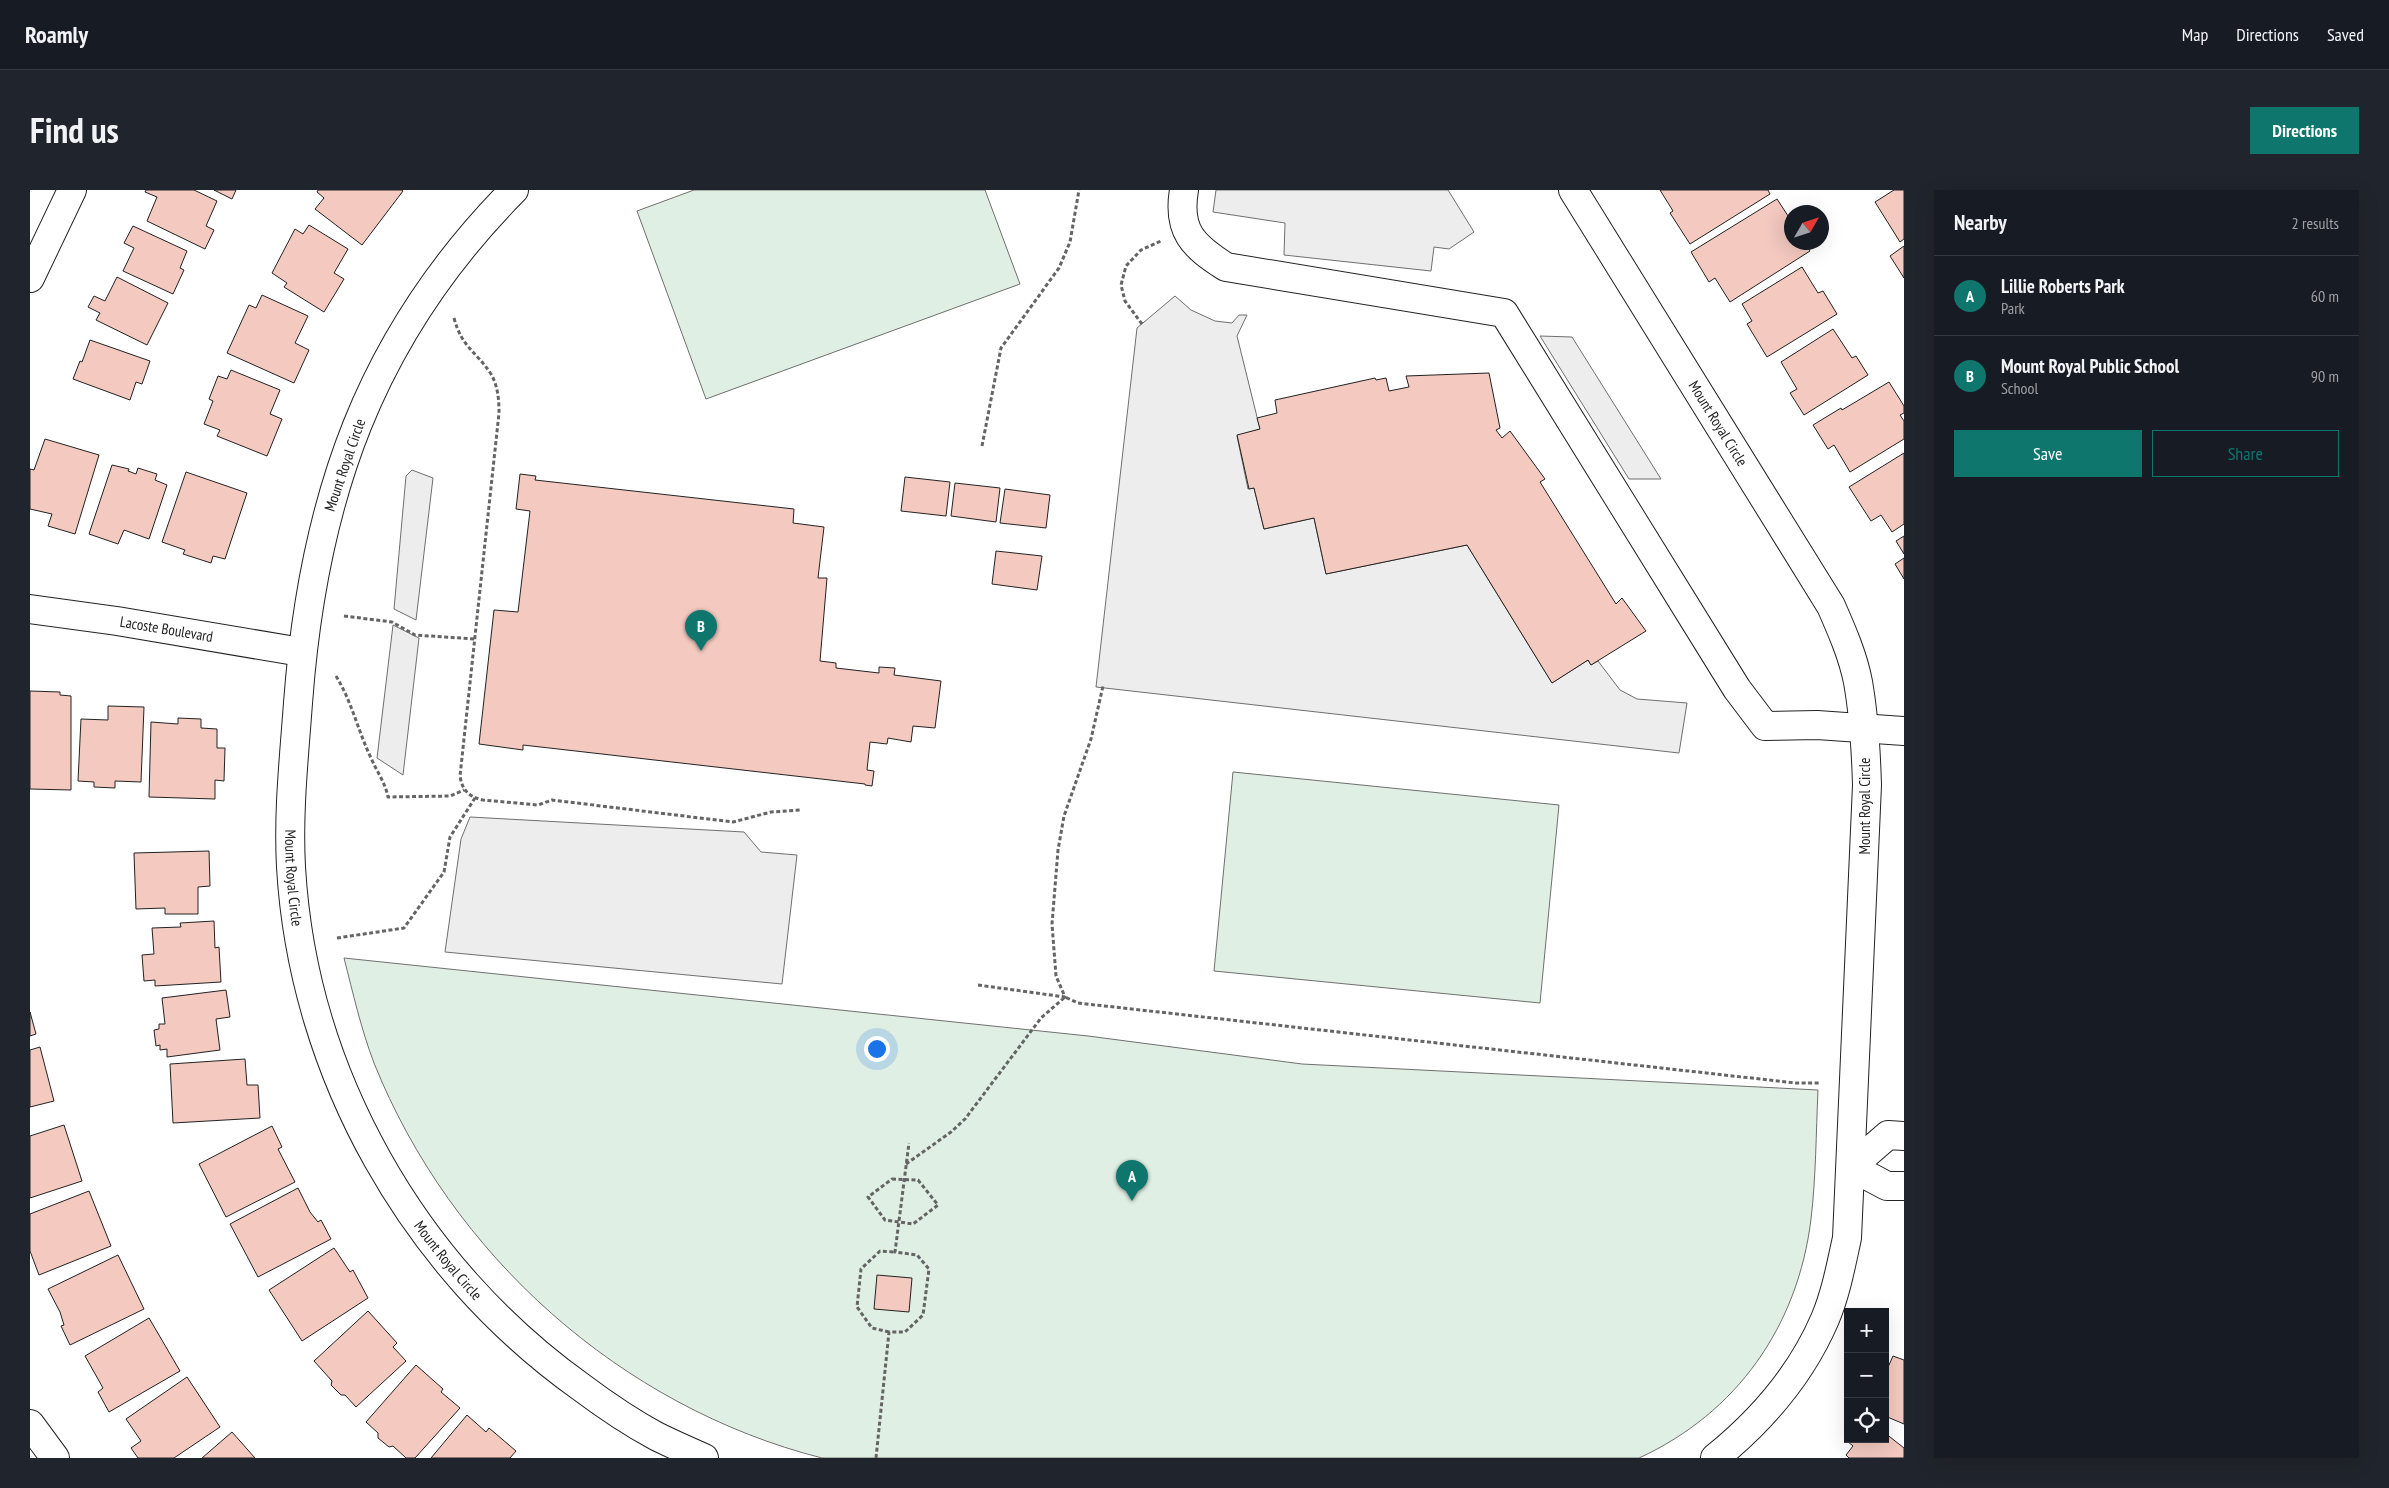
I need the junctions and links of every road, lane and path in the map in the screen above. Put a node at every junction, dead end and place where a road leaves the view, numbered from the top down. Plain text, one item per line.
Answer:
1 (72, 190) edge
2 (514, 190) edge
3 (1079, 190) edge
4 (1184, 190) edge
5 (1573, 190) edge
6 (1186, 229) junction
7 (30, 278) edge
8 (454, 318) dead end
9 (1142, 324) dead end
10 (982, 446) dead end
11 (30, 609) edge
12 (344, 616) dead end
13 (475, 639) junction
14 (301, 652) junction
15 (336, 676) dead end
16 (1102, 686) dead end
17 (1864, 730) junction
18 (1904, 731) edge
19 (464, 790) junction
20 (476, 798) junction
21 (800, 810) dead end
22 (337, 938) dead end
23 (978, 985) dead end
24 (1065, 998) junction
25 (1821, 1083) dead end
26 (1904, 1136) edge
27 (909, 1143) dead end
28 (906, 1164) junction
29 (1851, 1167) junction
30 (904, 1179) junction
31 (1904, 1186) edge
32 (899, 1223) junction
33 (895, 1252) junction
34 (889, 1332) junction
35 (30, 1424) edge
36 (55, 1458) edge
37 (704, 1458) edge
38 (876, 1458) edge
39 (1714, 1458) edge

1 - 7 street
2 - 14 street, Mount Royal Circle
3 - 10 path
4 - 6 street
5 - 17 street, Mount Royal Circle
6 - 9 path
6 - 17 street
8 - 13 path
11 - 14 street, Lacoste Boulevard
12 - 13 path
13 - 19 path
14 - 37 street, Mount Royal Circle
15 - 19 path
16 - 24 path
17 - 18 street
17 - 29 street, Mount Royal Circle
19 - 20 path
20 - 21 path
20 - 22 path
23 - 24 path
24 - 25 path
24 - 28 path
26 - 29 street
27 - 28 path
28 - 30 path
29 - 31 street
29 - 39 street, Mount Royal Circle
30 - 32 path
30 - 32 path
30 - 32 path
32 - 33 path
33 - 34 path
33 - 34 path
34 - 38 path
35 - 36 street

